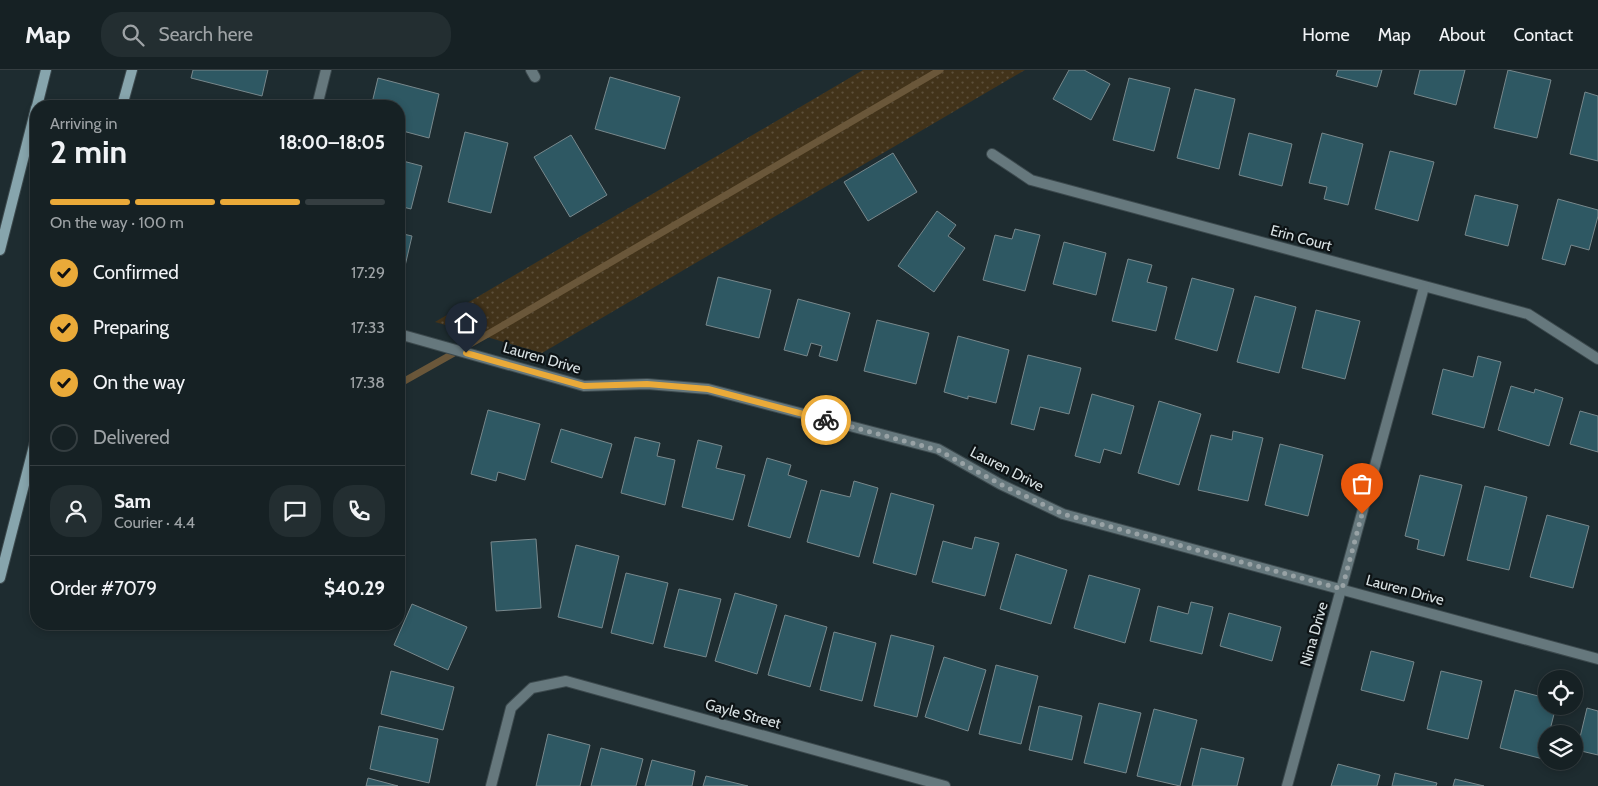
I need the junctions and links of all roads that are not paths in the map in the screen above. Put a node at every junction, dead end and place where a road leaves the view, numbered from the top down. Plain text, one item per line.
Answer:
1 (46, 70) edge
2 (132, 70) edge
3 (326, 70) edge
4 (38, 100) edge
5 (124, 100) edge
6 (318, 100) edge
7 (30, 131) edge
8 (992, 154) dead end
9 (0, 250) edge
10 (1424, 287) junction
11 (405, 336) edge
12 (1598, 359) edge
13 (30, 461) edge
14 (0, 578) edge
15 (1342, 589) junction
16 (1598, 659) edge
17 (491, 786) edge
18 (945, 786) edge
19 (1287, 786) edge

1 - 4 main road
2 - 5 main road
3 - 6 street
7 - 9 main road
8 - 10 street, Erin Court
10 - 12 street, Erin Court
10 - 15 street, Nina Drive
11 - 15 street, Lauren Drive
13 - 14 main road
15 - 16 street, Lauren Drive
15 - 19 street, Nina Drive
17 - 18 street, Gayle Street

